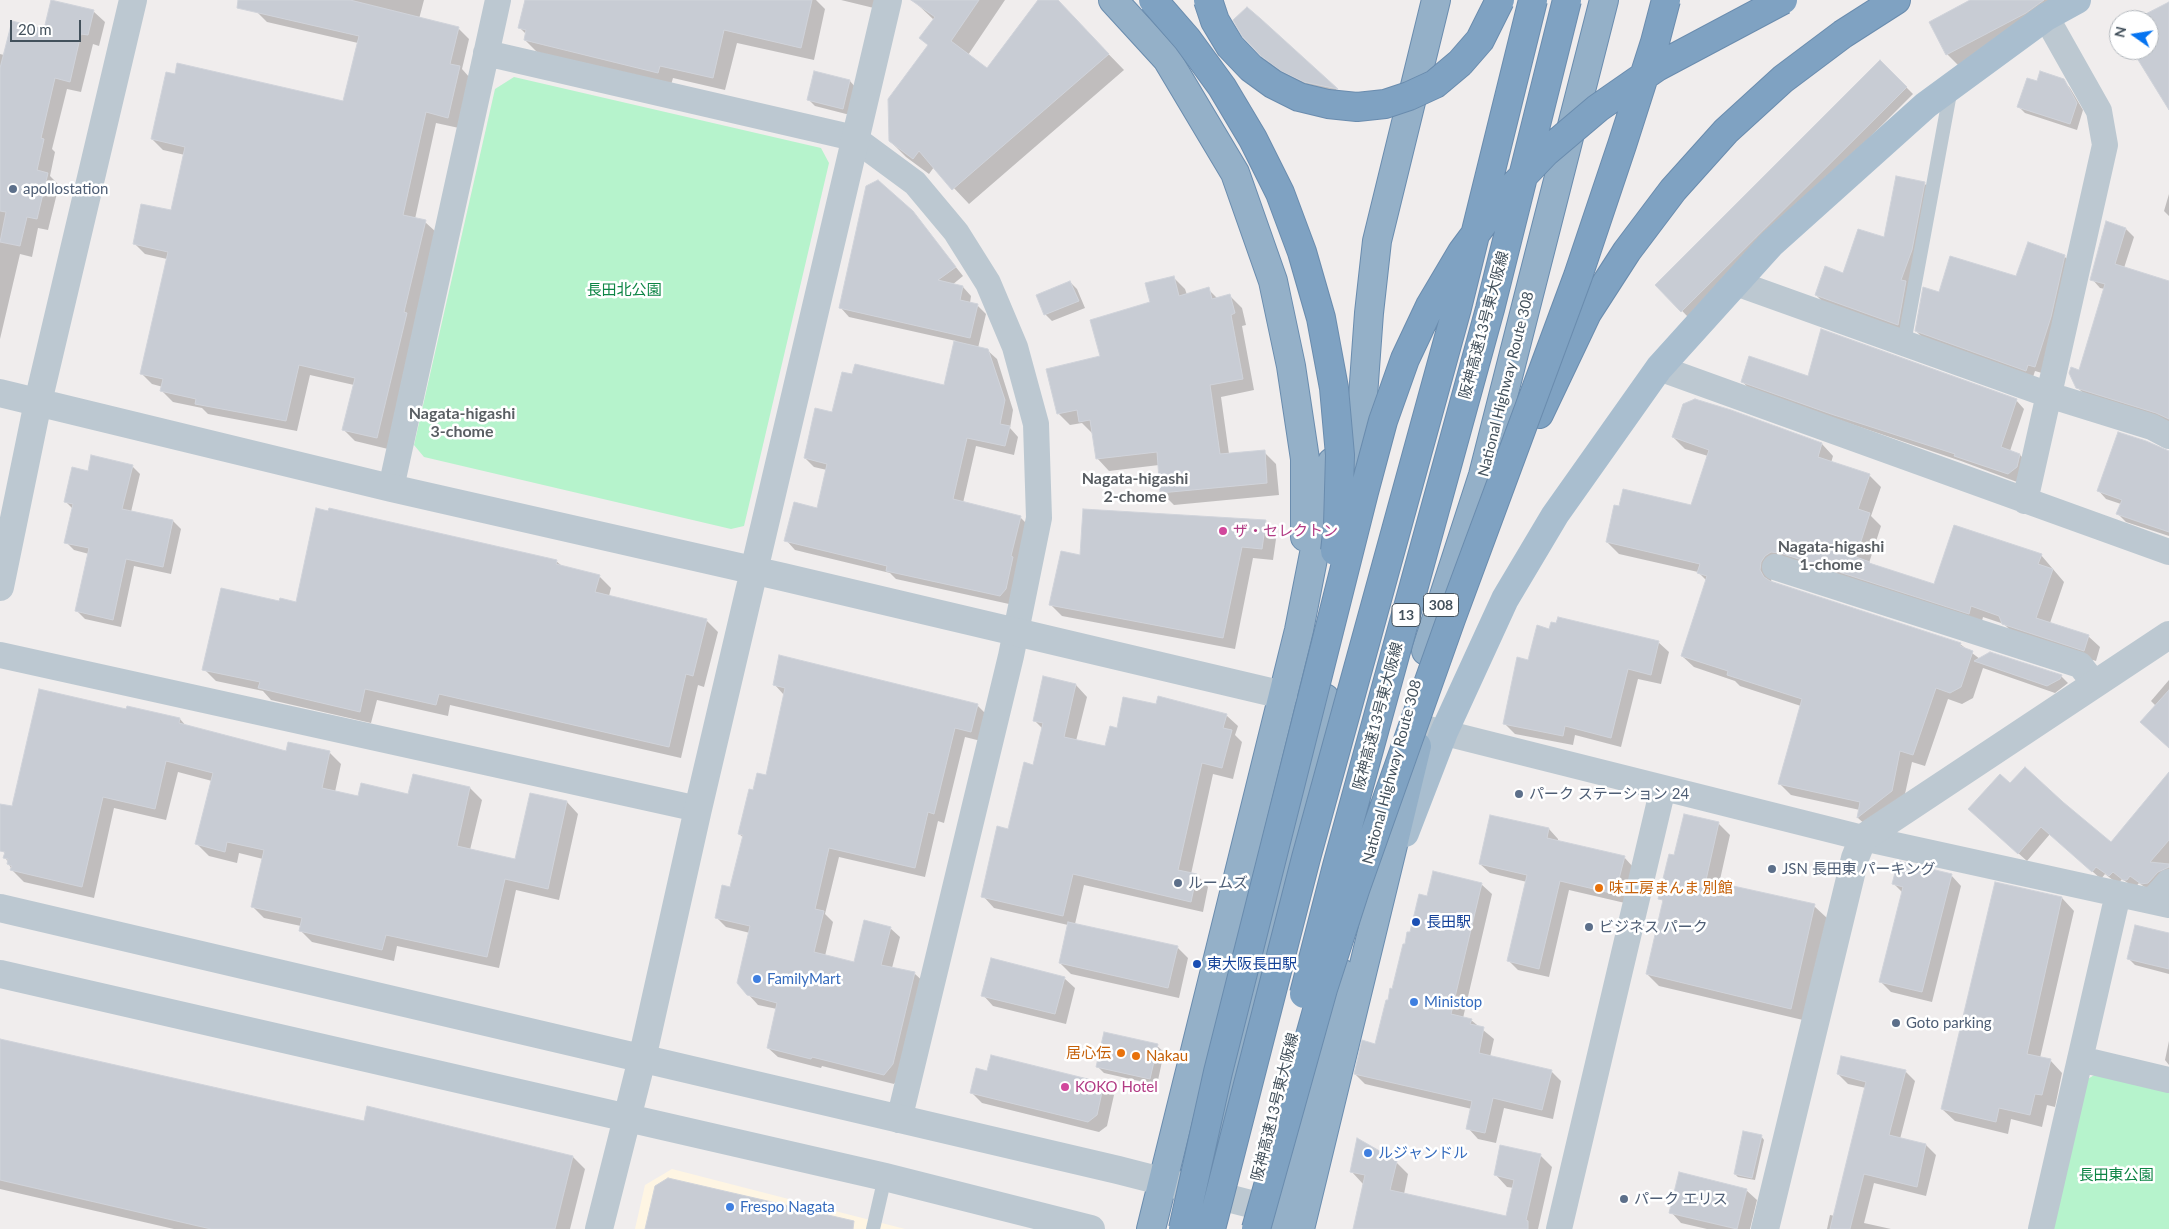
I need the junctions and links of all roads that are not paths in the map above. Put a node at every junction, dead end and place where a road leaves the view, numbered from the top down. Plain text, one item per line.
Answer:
1 (133, 0) edge
2 (498, 0) edge
3 (888, 0) edge
4 (1114, 0) edge
5 (1153, 0) edge
6 (1208, 0) edge
7 (1436, 0) edge
8 (1500, 0) edge
9 (1533, 0) edge
10 (1567, 0) edge
11 (1604, 0) edge
12 (1666, 0) edge
13 (1783, 0) edge
14 (1896, 0) edge
15 (2077, 0) edge
16 (2046, 17) junction
17 (486, 53) junction
18 (1952, 86) junction
19 (854, 138) junction
20 (1376, 241) junction
21 (1736, 282) junction
22 (1904, 343) junction
23 (1660, 368) junction
24 (0, 393) edge
25 (2049, 395) junction
26 (38, 402) junction
27 (2169, 436) edge
28 (1484, 475) junction
29 (391, 488) junction
30 (2026, 500) junction
31 (2169, 552) edge
32 (1776, 567) dead end
33 (754, 570) junction
34 (0, 587) edge
35 (1451, 619) junction
36 (1299, 630) junction
37 (1017, 632) junction
38 (2169, 635) edge
39 (0, 655) edge
40 (1318, 673) junction
41 (2095, 684) junction
42 (1283, 695) junction
43 (1432, 730) junction
44 (1663, 788) junction
45 (698, 809) junction
46 (1863, 838) junction
47 (2169, 882) edge
48 (2118, 894) junction
49 (2160, 903) edge
50 (0, 908) edge
51 (0, 974) edge
52 (642, 1059) junction
53 (2080, 1059) junction
54 (2169, 1080) edge
55 (628, 1118) junction
56 (899, 1120) junction
57 (885, 1177) junction
58 (1164, 1181) junction
59 (1207, 1192) junction
60 (1287, 1225) edge
61 (599, 1229) edge
62 (873, 1229) edge
63 (1091, 1229) edge
64 (1151, 1229) edge
65 (1183, 1229) edge
66 (1198, 1229) edge
67 (1211, 1229) edge
68 (1244, 1229) edge
69 (1256, 1229) edge
70 (1559, 1229) edge
71 (1765, 1229) edge
72 (2041, 1229) edge

1 - 26 street
2 - 17 street
3 - 19 street
4 - 36 highway
5 - 40 highway, bridge
6 - 8 highway, bridge
7 - 20 highway
9 - 67 highway, 阪神高速13号東大阪線 / 13, bridge
10 - 68 highway, 阪神高速13号東大阪線 / 13, bridge
11 - 28 highway, National Highway Route 308 / 308
12 - 35 highway, bridge
13 - 40 highway, bridge
14 - 35 highway, bridge
15 - 16 main road
16 - 18 main road
16 - 25 street
17 - 19 street
17 - 29 street
18 - 21 main road
18 - 22 lane
19 - 33 street
19 - 37 street
20 - 36 highway
20 - 59 highway
21 - 22 street
21 - 23 main road
22 - 25 street
23 - 30 street
23 - 43 main road
24 - 26 street
25 - 27 street
25 - 30 street
26 - 29 street
26 - 34 street
28 - 43 highway, 308
28 - 60 highway, National Highway Route 308 / 308
29 - 33 street
30 - 31 street
32 - 41 street
33 - 37 street
33 - 45 street
35 - 69 highway, bridge
36 - 42 highway
37 - 42 street
37 - 56 street
38 - 41 street
39 - 45 street
40 - 65 highway, bridge
41 - 46 street
42 - 58 highway
43 - 44 street
43 - 60 highway, 308
44 - 46 street
44 - 70 street
45 - 52 street
46 - 48 street
46 - 71 street
47 - 49 street
48 - 49 street
48 - 53 street
50 - 52 street
51 - 55 street
52 - 55 street
52 - 56 street
53 - 54 street
53 - 72 street
55 - 57 street
55 - 61 street
56 - 58 street
57 - 62 lane
57 - 63 street
58 - 59 street
58 - 64 highway
59 - 60 street
59 - 66 highway

